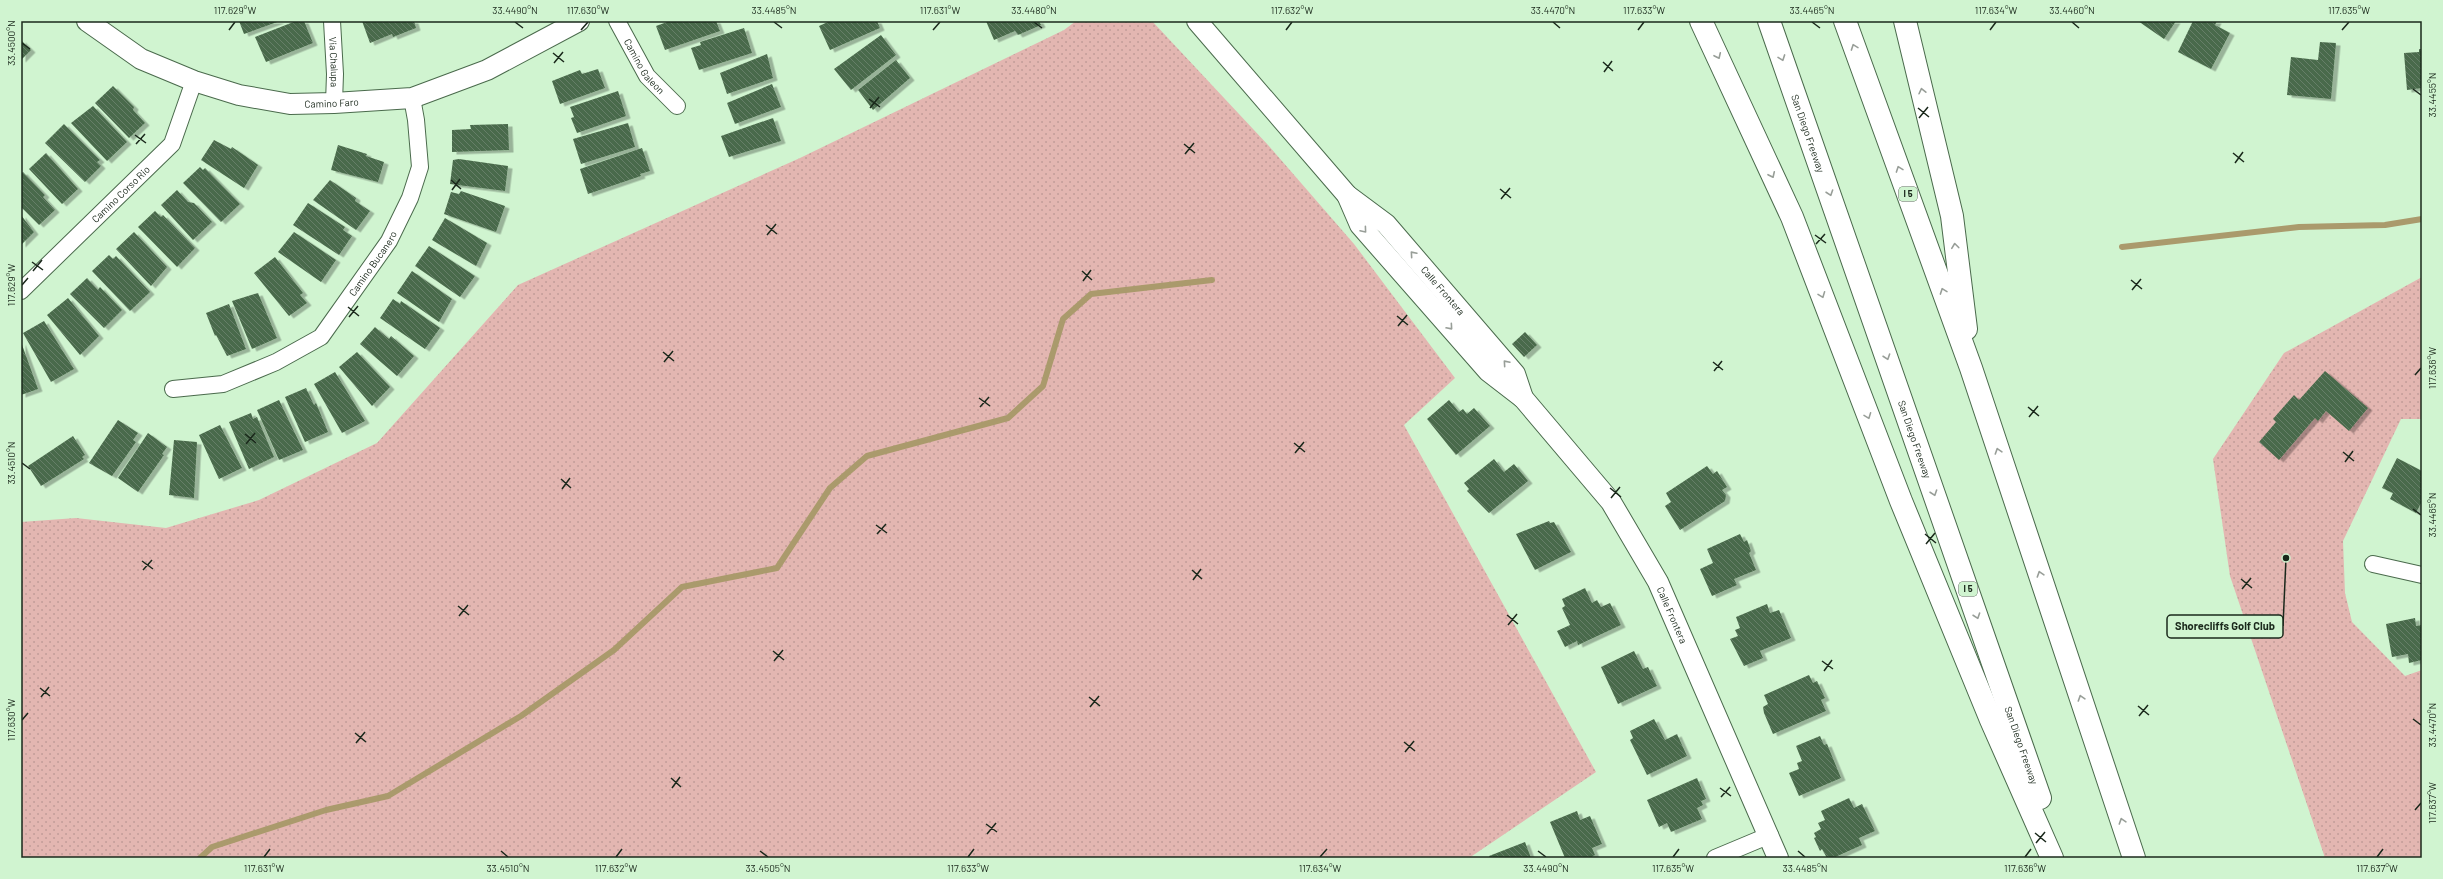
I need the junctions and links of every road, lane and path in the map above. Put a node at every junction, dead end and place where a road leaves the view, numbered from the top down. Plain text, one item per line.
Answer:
1 (87, 21) edge
2 (332, 21) edge
3 (579, 21) edge
4 (617, 21) edge
5 (1197, 21) edge
6 (1701, 21) edge
7 (1768, 21) edge
8 (1845, 21) edge
9 (1906, 21) edge
10 (194, 81) junction
11 (412, 98) junction
12 (334, 104) junction
13 (677, 106) dead end
14 (21, 291) edge
15 (1971, 368) junction
16 (173, 389) dead end
17 (2373, 564) dead end
18 (2422, 575) edge
19 (1770, 835) junction
20 (1715, 858) edge
21 (1778, 858) edge
22 (2052, 858) edge
23 (2061, 858) edge
24 (2134, 858) edge

1 - 10 street, Camino Faro
2 - 12 street, Via Chalupa
3 - 11 street, Camino Faro
4 - 13 street, Camino Galeon
5 - 19 street, Calle Frontera
6 -> 22 highway
7 -> 23 highway, San Diego Freeway / I 5
15 -> 8 highway, I 5
15 -> 9 highway
10 - 12 street, Camino Faro
10 - 14 street, Camino Corso Rio
11 - 12 street, Camino Faro
11 - 16 street, Camino Bucanero
24 -> 15 highway, I 5
17 - 18 street
19 - 20 street
19 - 21 street, Calle Frontera

